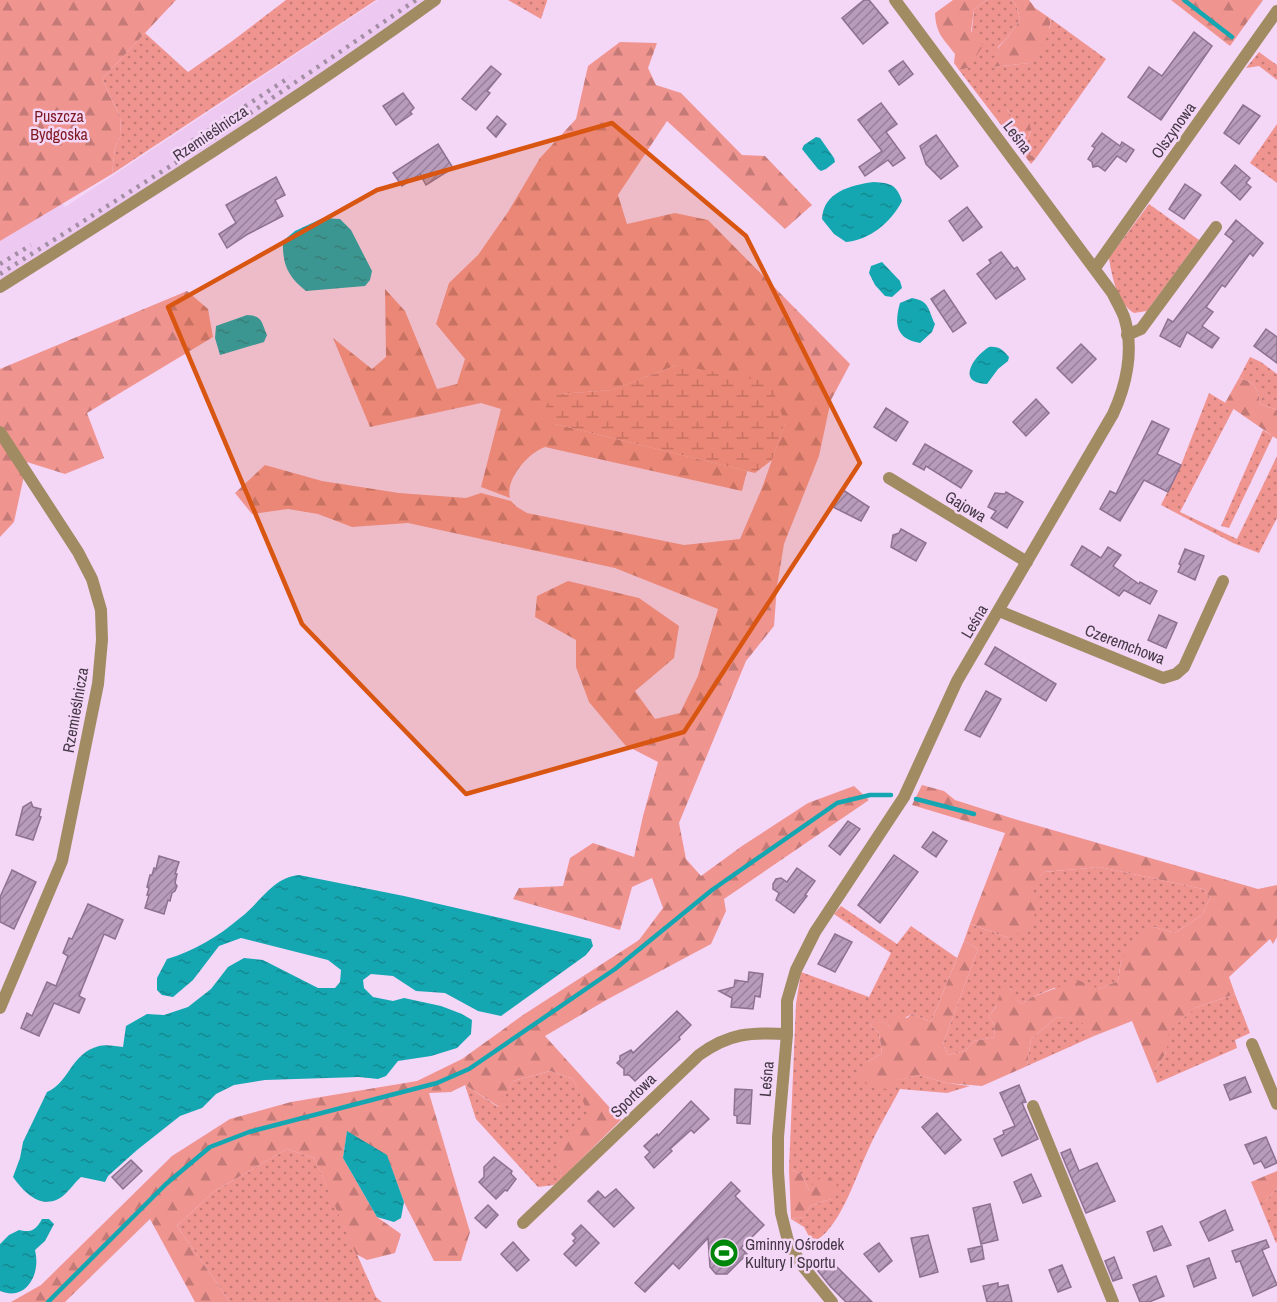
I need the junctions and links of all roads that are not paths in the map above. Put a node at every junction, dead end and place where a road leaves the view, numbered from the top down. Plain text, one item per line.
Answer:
1 (435, 0) edge
2 (895, 0) edge
3 (1277, 11) edge
4 (1216, 227) dead end
5 (1095, 268) junction
6 (0, 287) edge
7 (1127, 335) junction
8 (0, 432) edge
9 (889, 478) dead end
10 (1027, 562) junction
11 (1223, 581) dead end
12 (999, 611) junction
13 (0, 1008) edge
14 (787, 1034) junction
15 (1252, 1044) dead end
16 (1277, 1104) edge
17 (1033, 1106) dead end
18 (523, 1223) dead end
19 (832, 1302) edge
20 (1113, 1302) edge

1 - 6 street, Rzemieślnicza
2 - 5 street, Leśna
3 - 5 street, Olszynowa
4 - 7 street
5 - 7 street, Leśna
7 - 10 street, Leśna
8 - 13 street, Rzemieślnicza
9 - 10 street, Gajowa
10 - 12 street, Leśna
11 - 12 street, Czeremchowa
12 - 14 street, Leśna
14 - 18 street, Sportowa
14 - 19 street, Leśna
15 - 16 street
17 - 20 street

